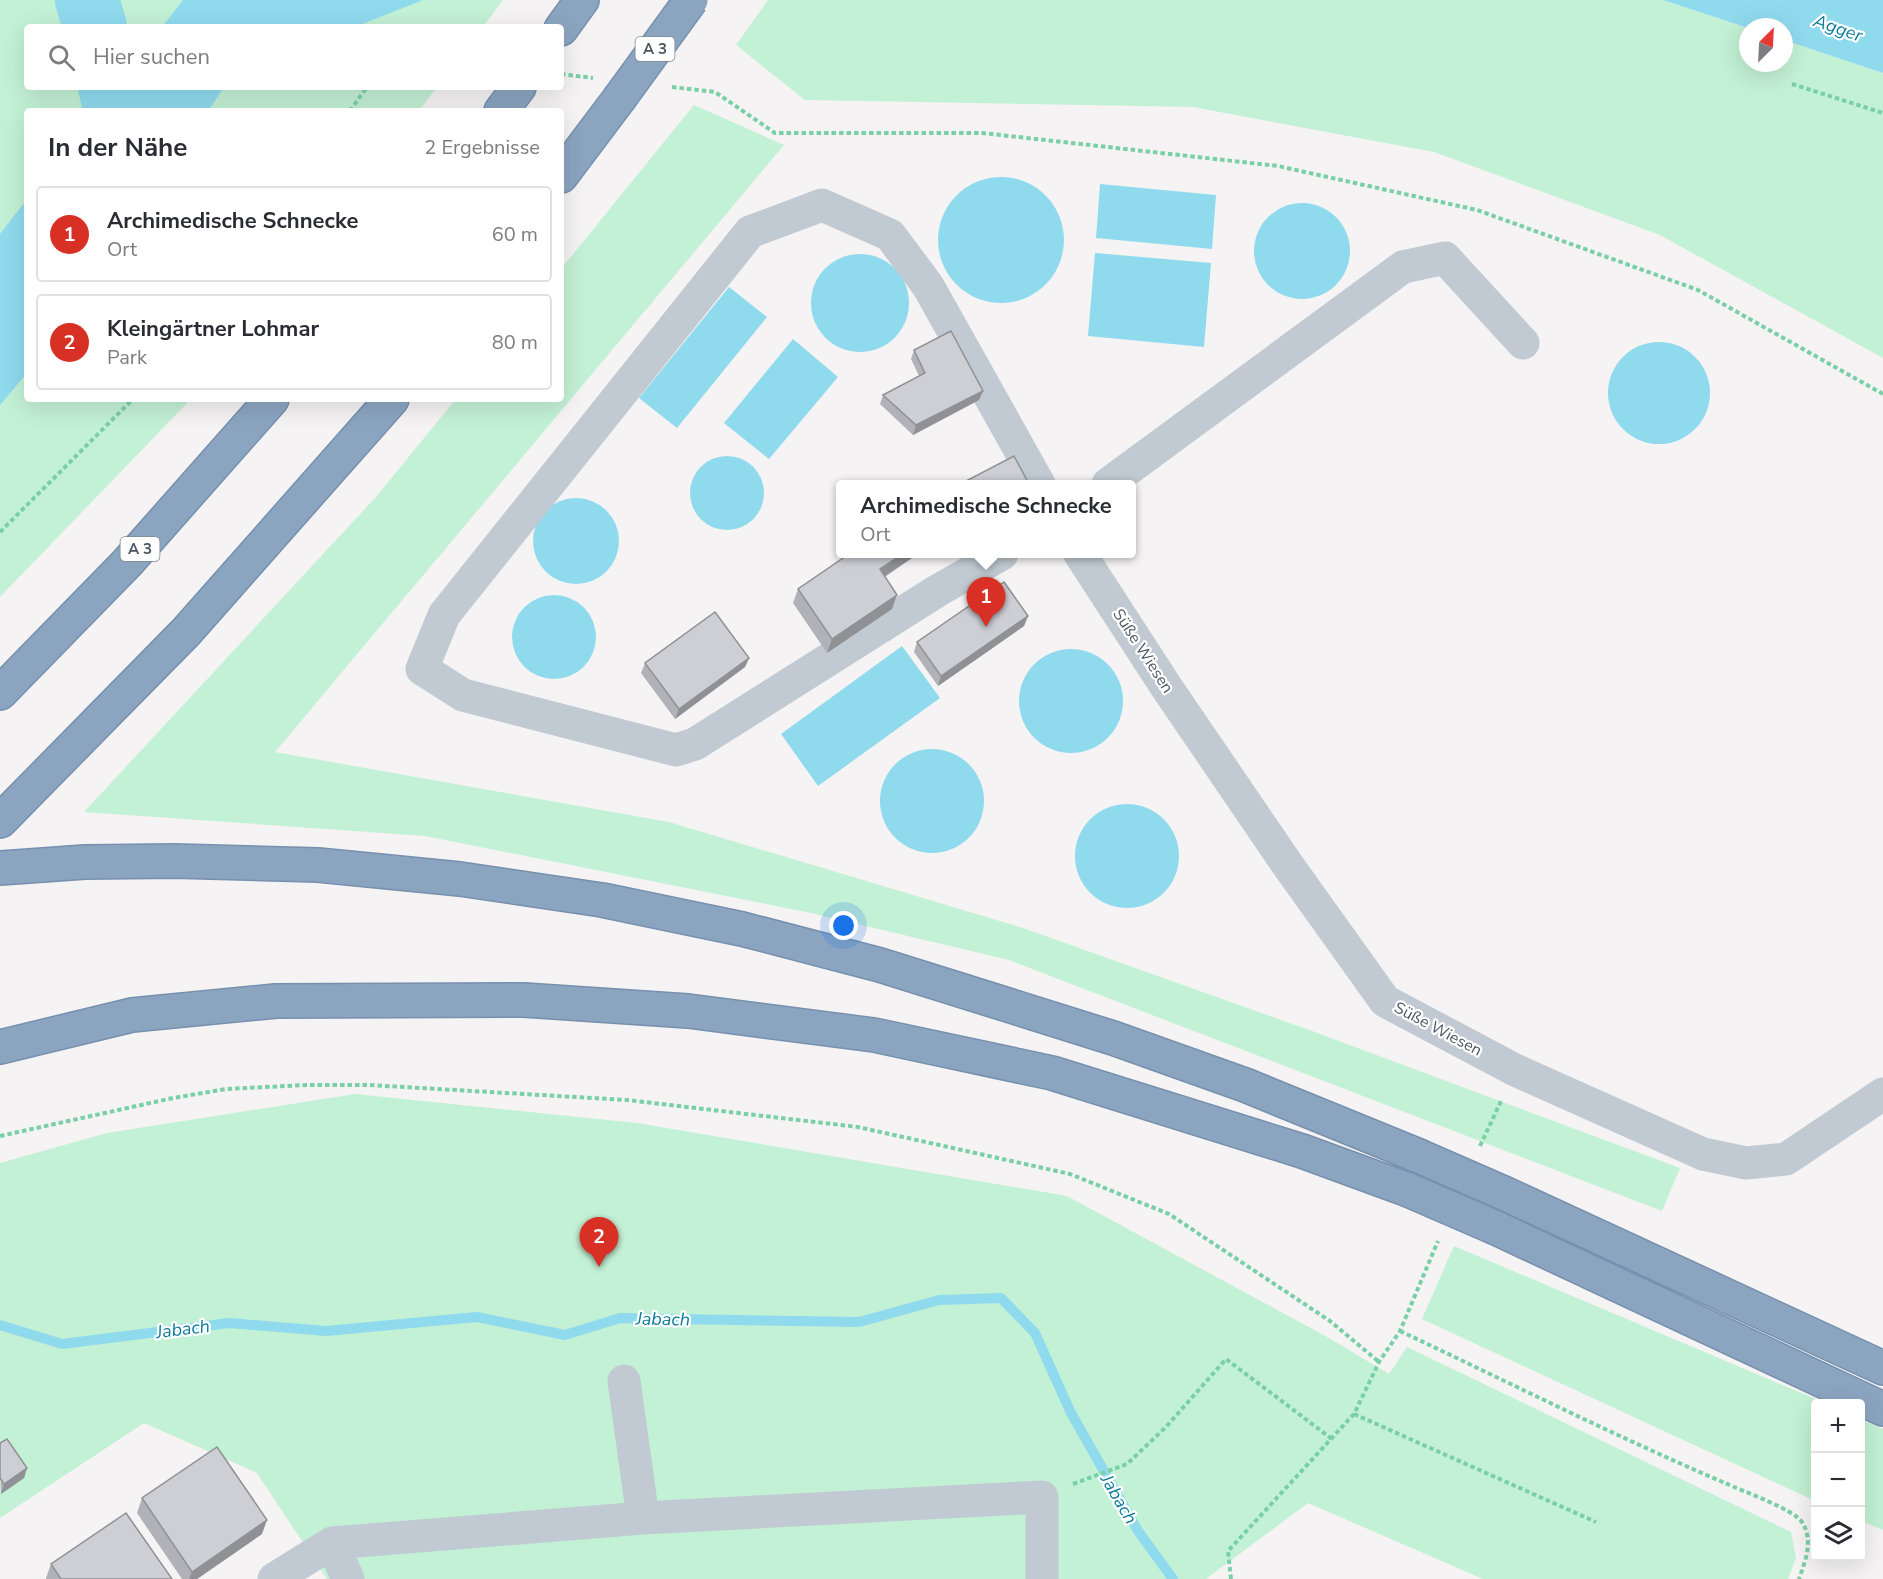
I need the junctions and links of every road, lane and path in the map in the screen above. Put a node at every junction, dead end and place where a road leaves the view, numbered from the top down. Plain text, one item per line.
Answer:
1 (582, 0) edge
2 (691, 0) edge
3 (564, 25) edge
4 (564, 75) edge
5 (1792, 84) dead end
6 (668, 87) dead end
7 (608, 88) junction
8 (365, 90) edge
9 (352, 108) edge
10 (1883, 113) edge
11 (564, 170) edge
12 (1523, 343) dead end
13 (1883, 394) edge
14 (130, 402) edge
15 (269, 402) edge
16 (389, 402) edge
17 (1037, 480) edge
18 (1113, 480) edge
19 (0, 532) edge
20 (995, 558) edge
21 (1083, 558) edge
22 (0, 693) edge
23 (0, 821) edge
24 (0, 868) edge
25 (0, 1047) edge
26 (1515, 1071) junction
27 (1883, 1094) edge
28 (0, 1136) edge
29 (1477, 1151) dead end
30 (1440, 1236) dead end
31 (1400, 1331) junction
32 (1379, 1362) junction
33 (1883, 1368) edge
34 (624, 1381) dead end
35 (1883, 1409) edge
36 (1354, 1414) junction
37 (1332, 1439) junction
38 (1081, 1480) dead end
39 (643, 1518) junction
40 (1596, 1522) dead end
41 (319, 1551) junction
42 (274, 1579) edge
43 (348, 1579) edge
44 (1042, 1579) edge
45 (1231, 1579) edge
46 (1799, 1579) edge

1 - 3 highway
2 - 7 highway, A 3, bridge
4 - 7 path
5 - 10 path
6 - 13 path
7 - 11 highway, A 3
8 - 9 path
12 - 18 street
14 - 19 path
15 - 22 highway, A 3
16 - 23 highway
17 - 20 street
21 - 26 street, Süße Wiesen
24 - 33 highway, bridge
25 - 35 highway, bridge
26 - 27 street, Süße Wiesen
26 - 29 path
28 - 32 path
30 - 31 path
31 - 32 path
31 - 46 path
32 - 36 path
34 - 39 street
36 - 37 path
36 - 40 path
37 - 38 path
37 - 45 path
39 - 41 street
39 - 44 street
41 - 42 street
41 - 43 street

